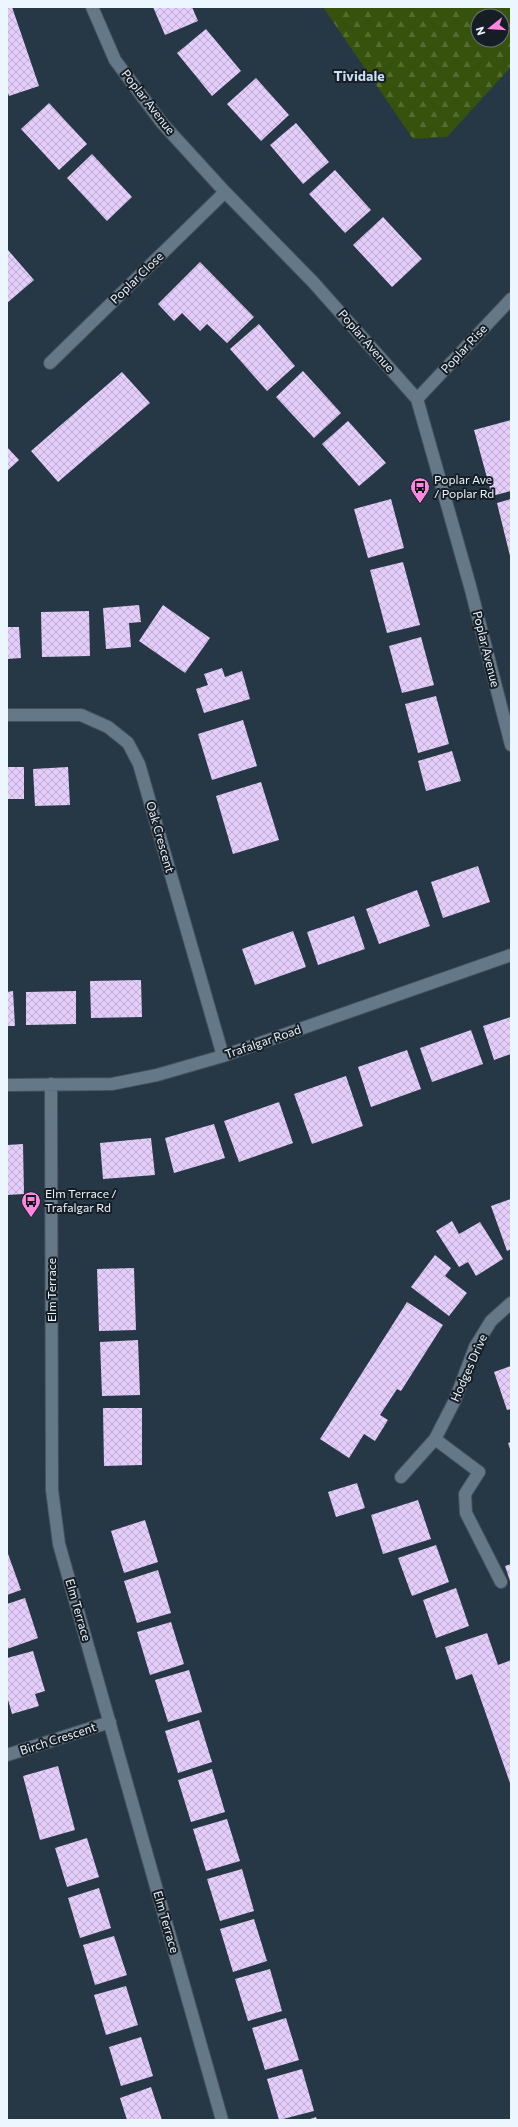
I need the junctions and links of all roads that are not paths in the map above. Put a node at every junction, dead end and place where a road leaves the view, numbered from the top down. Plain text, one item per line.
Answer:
1 (92, 7) edge
2 (225, 192) junction
3 (511, 299) edge
4 (50, 363) dead end
5 (417, 399) junction
6 (7, 715) edge
7 (511, 745) edge
8 (511, 955) edge
9 (224, 1056) junction
10 (51, 1084) junction
11 (7, 1085) edge
12 (511, 1303) edge
13 (435, 1439) junction
14 (402, 1477) dead end
15 (501, 1582) dead end
16 (110, 1722) junction
17 (7, 1756) edge
18 (222, 2120) edge

1 - 2 street, Poplar Avenue
2 - 4 street, Poplar Close
2 - 5 street, Poplar Avenue
3 - 5 street, Poplar Rise
5 - 7 street, Poplar Avenue
6 - 9 street, Oak Crescent
8 - 9 street, Trafalgar Road
9 - 10 street, Trafalgar Road
10 - 11 street, Trafalgar Road
10 - 16 street, Elm Terrace
12 - 13 street, Hodges Drive
13 - 14 street, Hodges Drive
13 - 15 street
16 - 17 street, Birch Crescent
16 - 18 street, Elm Terrace

